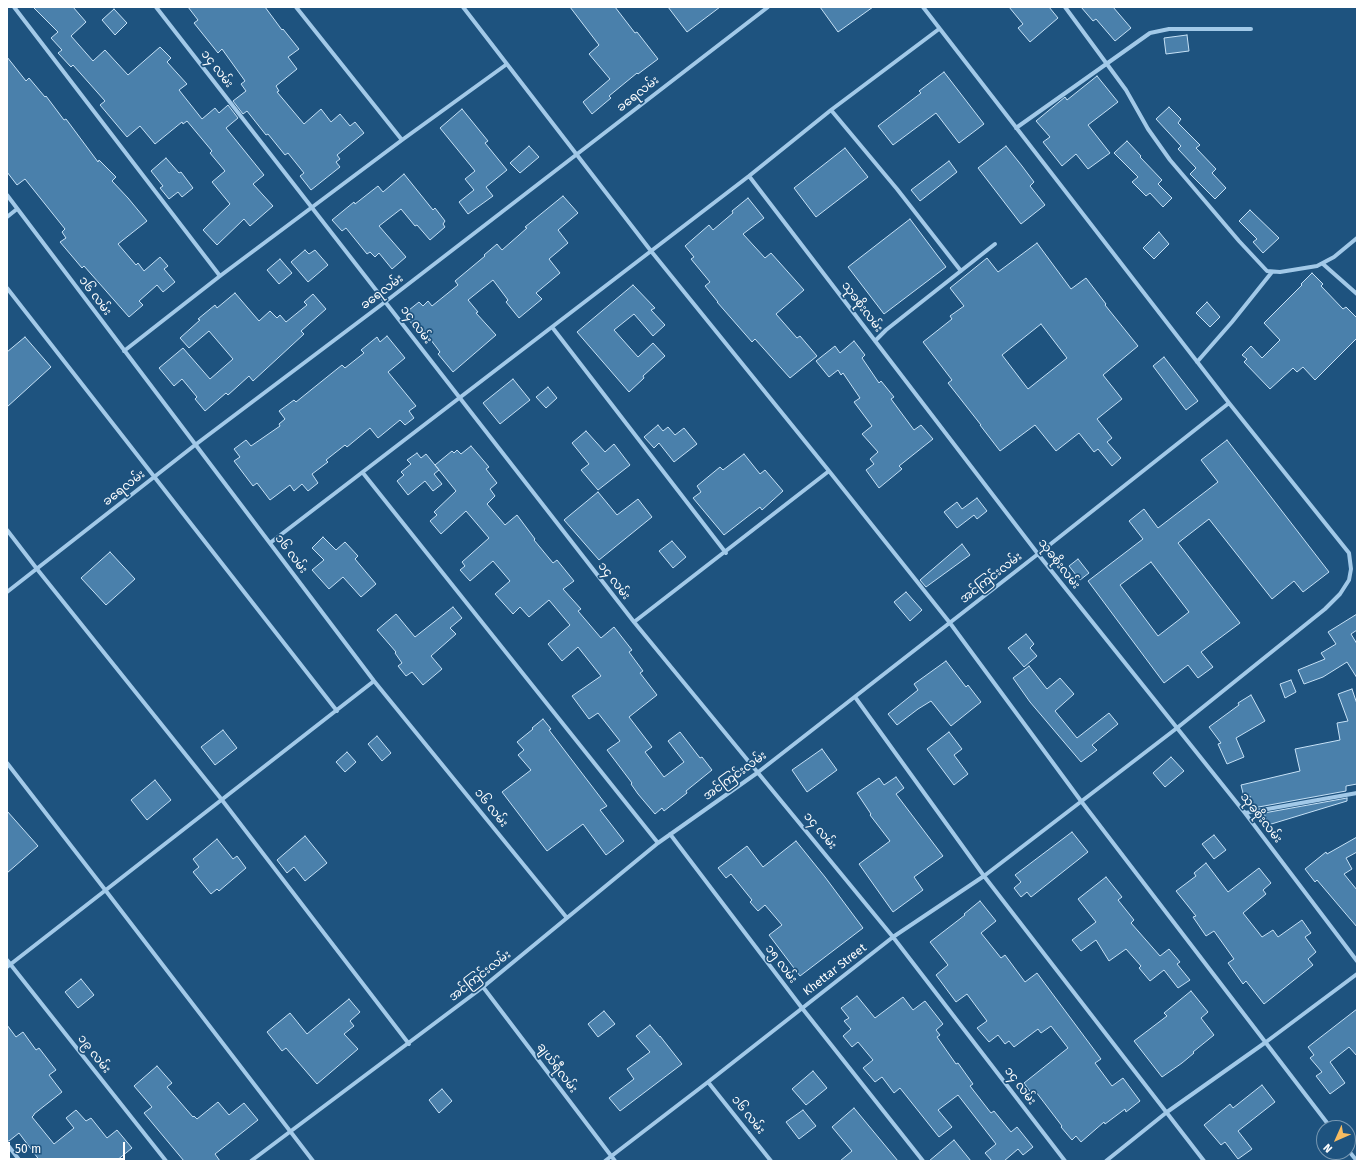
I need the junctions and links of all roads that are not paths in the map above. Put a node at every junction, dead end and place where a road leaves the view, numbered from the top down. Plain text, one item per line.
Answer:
1 (14, 7) edge
2 (156, 7) edge
3 (296, 7) edge
4 (463, 7) edge
5 (768, 7) edge
6 (923, 7) edge
7 (1065, 7) edge
8 (939, 29) junction
9 (1251, 29) dead end
10 (1106, 63) junction
11 (507, 64) junction
12 (831, 110) junction
13 (1016, 128) junction
14 (402, 140) junction
15 (576, 154) junction
16 (749, 176) junction
17 (7, 195) edge
18 (312, 208) junction
19 (17, 209) junction
20 (7, 217) edge
21 (1357, 238) edge
22 (995, 244) dead end
23 (651, 251) junction
24 (1322, 264) junction
25 (961, 271) junction
26 (1272, 272) junction
27 (220, 276) junction
28 (7, 288) edge
29 (1357, 294) edge
30 (385, 302) junction
31 (552, 327) junction
32 (875, 341) junction
33 (124, 351) junction
34 (1197, 362) junction
35 (458, 397) junction
36 (1229, 403) junction
37 (195, 445) junction
38 (829, 471) junction
39 (363, 473) junction
40 (154, 477) junction
41 (7, 530) edge
42 (270, 543) junction
43 (726, 553) junction
44 (1038, 554) junction
45 (37, 569) junction
46 (7, 592) edge
47 (634, 622) junction
48 (950, 623) junction
49 (374, 681) junction
50 (855, 697) junction
51 (337, 711) junction
52 (1177, 728) junction
53 (7, 763) edge
54 (757, 773) junction
55 (1357, 793) edge
56 (222, 800) junction
57 (1081, 800) junction
58 (1245, 813) junction
59 (670, 834) junction
60 (658, 843) junction
61 (984, 876) junction
62 (106, 891) junction
63 (567, 918) junction
64 (894, 937) junction
65 (7, 960) edge
66 (1357, 961) edge
67 (9, 966) edge
68 (1357, 974) edge
69 (483, 987) junction
70 (802, 1008) junction
71 (1266, 1042) junction
72 (409, 1044) junction
73 (708, 1082) junction
74 (1167, 1112) junction
75 (1325, 1120) edge
76 (291, 1131) junction
77 (7, 1144) edge
78 (611, 1156) junction
79 (20, 1161) edge
80 (166, 1161) edge
81 (251, 1161) edge
82 (313, 1161) edge
83 (605, 1161) edge
84 (615, 1161) edge
85 (771, 1161) edge
86 (923, 1161) edge
87 (1065, 1161) edge
88 (1106, 1161) edge
89 (1204, 1161) edge

1 - 27 street
2 - 18 street, ၁၄ လမ်း
3 - 14 street
4 - 11 street
5 - 15 street, ခရေလမ်း
6 - 8 street, Khettar Street
7 - 10 street
8 - 12 street
8 - 13 street, Khettar Street
9 - 10 street
10 - 13 street
10 - 26 street
11 - 14 street
11 - 15 street
12 - 16 street
12 - 25 street
13 - 34 street, Khettar Street
14 - 18 street
15 - 23 street
15 - 30 street, ခရေလမ်း
16 - 23 street
16 - 32 street, သုခစိုးလမ်း
17 - 19 street, ၁၆ လမ်း
18 - 27 street
18 - 30 street, ၁၄ လမ်း
19 - 20 street
19 - 33 street, ၁၆ လမ်း
21 - 24 street
22 - 25 street
23 - 31 street
23 - 38 street
24 - 26 street
24 - 29 street
25 - 32 street
26 - 34 street
27 - 33 street
28 - 40 street
30 - 35 street, ၁၄ လမ်း
30 - 37 street, ခရေလမ်း
31 - 35 street
31 - 43 street
32 - 44 street, သုခစိုးလမ်း
33 - 37 street, ၁၆ လမ်း
34 - 36 street, Khettar Street
35 - 39 street
35 - 47 street, ၁၄ လမ်း
36 - 44 street, အင်ကြင်းလမ်း
36 - 52 street, Khettar Street
37 - 40 street, ခရေလမ်း
37 - 42 street, ၁၆ လမ်း
38 - 43 street
38 - 48 street
39 - 42 street
39 - 60 street
40 - 45 street, ခရေလမ်း
40 - 51 street
41 - 45 street
42 - 49 street, ၁၆ လမ်း
43 - 47 street
44 - 48 street, အင်ကြင်းလမ်း
44 - 52 street, သုခစိုးလမ်း
45 - 46 street, ခရေလမ်း
45 - 56 street
47 - 54 street, ၁၄ လမ်း
48 - 50 street, အင်ကြင်းလမ်း
48 - 57 street
49 - 51 street
49 - 63 street, ၁၆ လမ်း
50 - 54 street, အင်ကြင်းလမ်း
50 - 61 street
51 - 56 street
52 - 57 street, Khettar Street
52 - 58 street, သုခစိုးလမ်း
53 - 62 street
54 - 59 street, အင်ကြင်းလမ်း
54 - 64 street, ၁၄ လမ်း
55 - 58 street
56 - 62 street
56 - 72 street
57 - 61 street, Khettar Street
57 - 71 street
58 - 66 street, သုခစိုးလမ်း
59 - 60 street, အင်ကြင်းလမ်း
59 - 70 street, ၁၅ လမ်း
60 - 63 street, အင်ကြင်းလမ်း
61 - 64 street, Khettar Street
61 - 74 street
62 - 67 street
62 - 76 street
63 - 69 street, အင်ကြင်းလမ်း
64 - 70 street, Khettar Street
64 - 87 street, ၁၄ လမ်း
65 - 67 street, ၁၉ လမ်း
67 - 80 street, ၁၉ လမ်း
68 - 71 street
69 - 72 street, အင်ကြင်းလမ်း
69 - 78 street, ချယ်ရီလမ်း
70 - 73 street, Khettar Street
70 - 86 street, ၁၅ လမ်း
71 - 74 street
71 - 75 street
72 - 76 street, အင်ကြင်းလမ်း
73 - 78 street, Khettar Street
73 - 85 street, ၁၆ လမ်း
74 - 88 street
74 - 89 street
76 - 81 street, အင်ကြင်းလမ်း
76 - 82 street
77 - 79 street
78 - 83 street, Khettar Street
78 - 84 street, ချယ်ရီလမ်း

